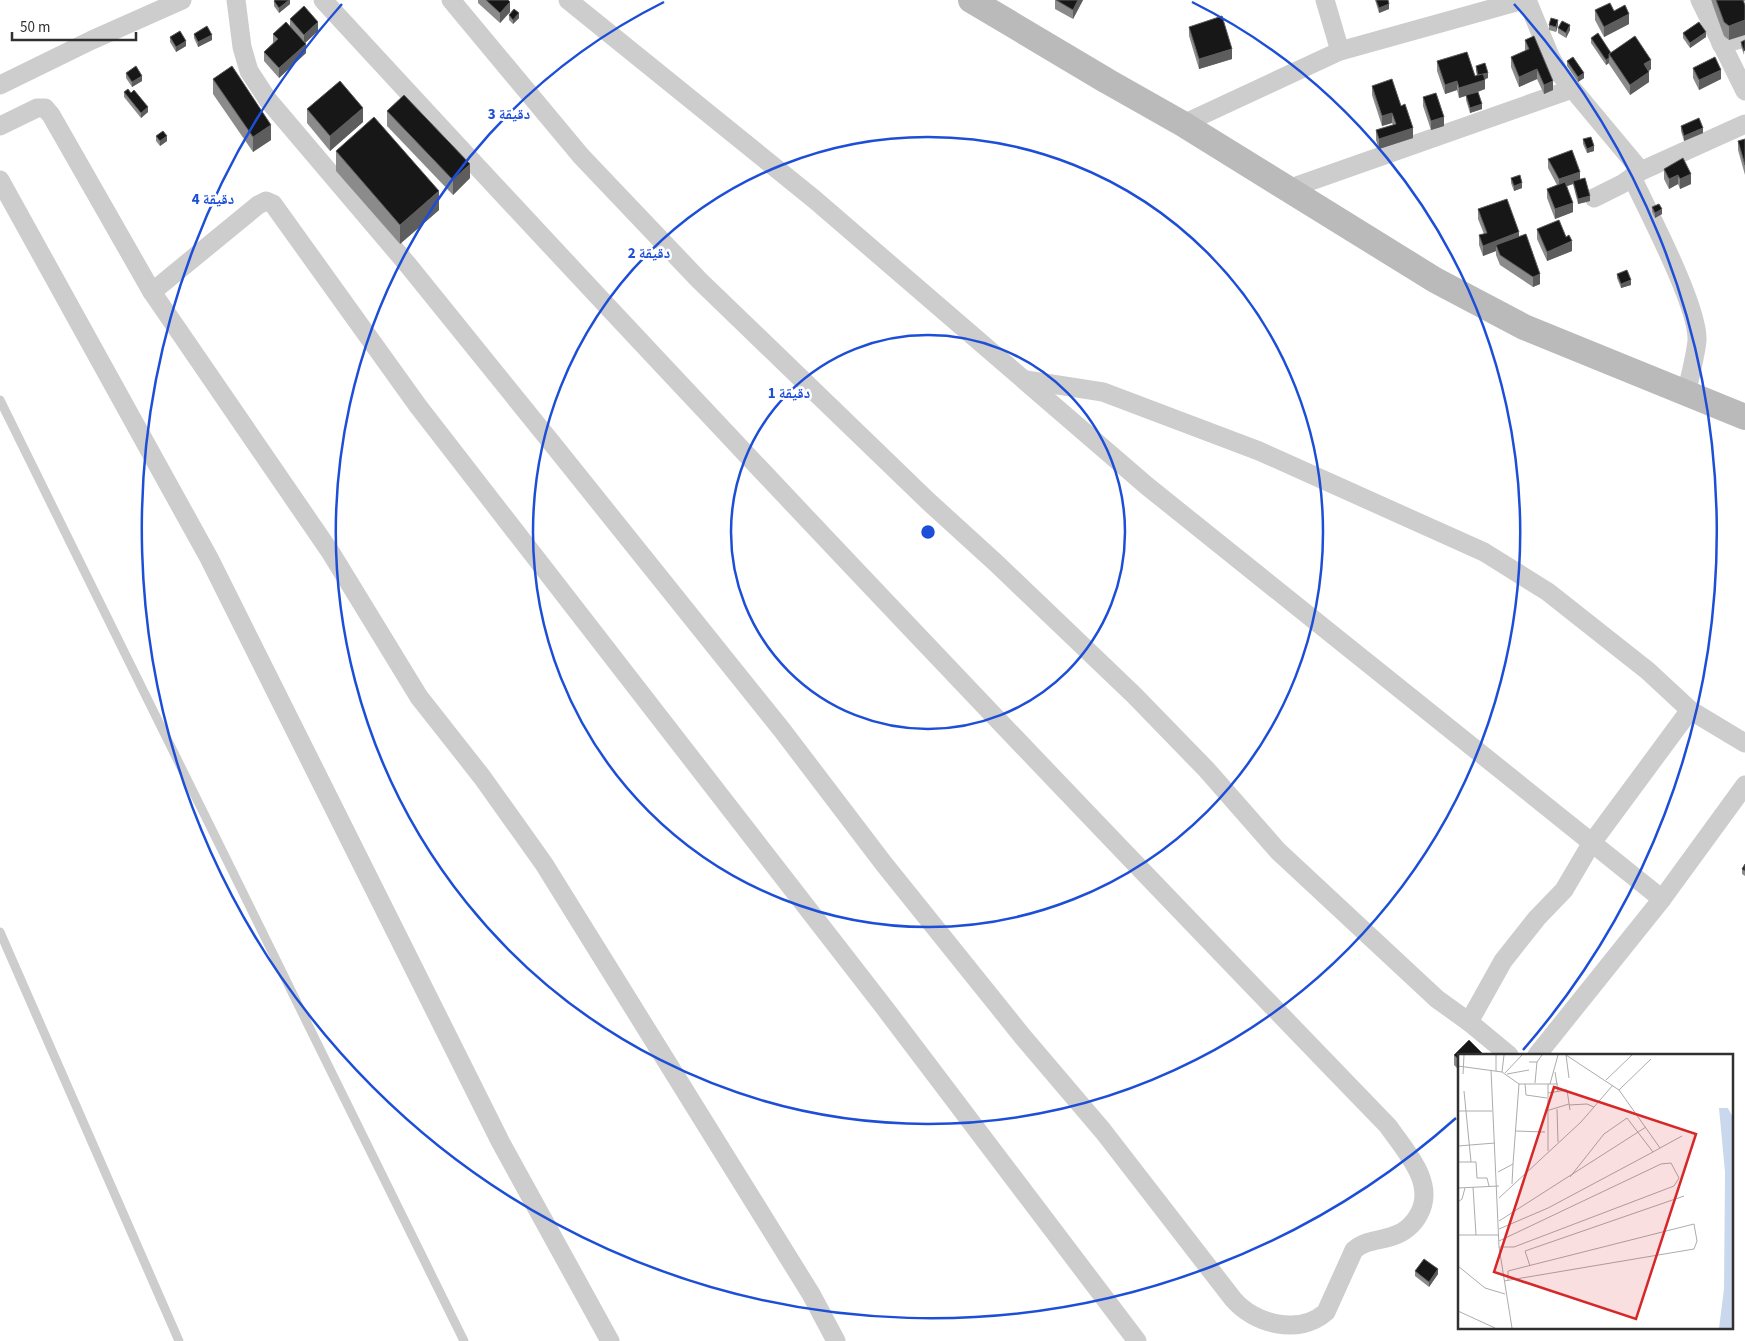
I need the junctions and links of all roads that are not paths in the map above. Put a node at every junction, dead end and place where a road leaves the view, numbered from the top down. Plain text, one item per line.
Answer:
1 (182, 0) edge
2 (236, 0) edge
3 (323, 0) edge
4 (451, 0) edge
5 (568, 0) edge
6 (971, 0) edge
7 (1325, 0) edge
8 (1525, 0) edge
9 (1700, 0) edge
10 (1745, 38) edge
11 (1721, 44) junction
12 (1340, 51) junction
13 (0, 84) edge
14 (1572, 88) junction
15 (1745, 91) edge
16 (1183, 124) junction
17 (1745, 124) edge
18 (0, 126) edge
19 (1637, 174) junction
20 (0, 180) edge
21 (1288, 189) junction
22 (1594, 198) dead end
23 (152, 292) junction
24 (1026, 380) junction
25 (1686, 394) junction
26 (0, 400) edge
27 (1745, 417) edge
28 (1690, 710) junction
29 (1745, 743) edge
30 (1745, 785) edge
31 (1590, 844) junction
32 (1662, 899) junction
33 (0, 932) edge
34 (1468, 1022) junction
35 (1508, 1054) edge
36 (1538, 1054) edge
37 (179, 1341) edge
38 (464, 1341) edge
39 (610, 1341) edge
40 (836, 1341) edge
41 (1137, 1341) edge

1 - 13 street
2 - 3 street
4 - 34 street
5 - 24 street
6 - 16 street
7 - 12 street
8 - 12 street
8 - 14 street
9 - 11 street
10 - 11 street
11 - 15 street
12 - 16 street
14 - 19 street
14 - 21 street
16 - 21 street
17 - 19 street
18 - 23 street
19 - 22 street
19 - 25 street
20 - 39 street
21 - 25 street
23 - 40 street
23 - 41 street
24 - 28 street
24 - 31 street
25 - 27 street
26 - 38 lane
28 - 29 street
28 - 31 street
30 - 32 street
31 - 32 street
31 - 34 street
32 - 36 street
33 - 37 lane
34 - 35 street

